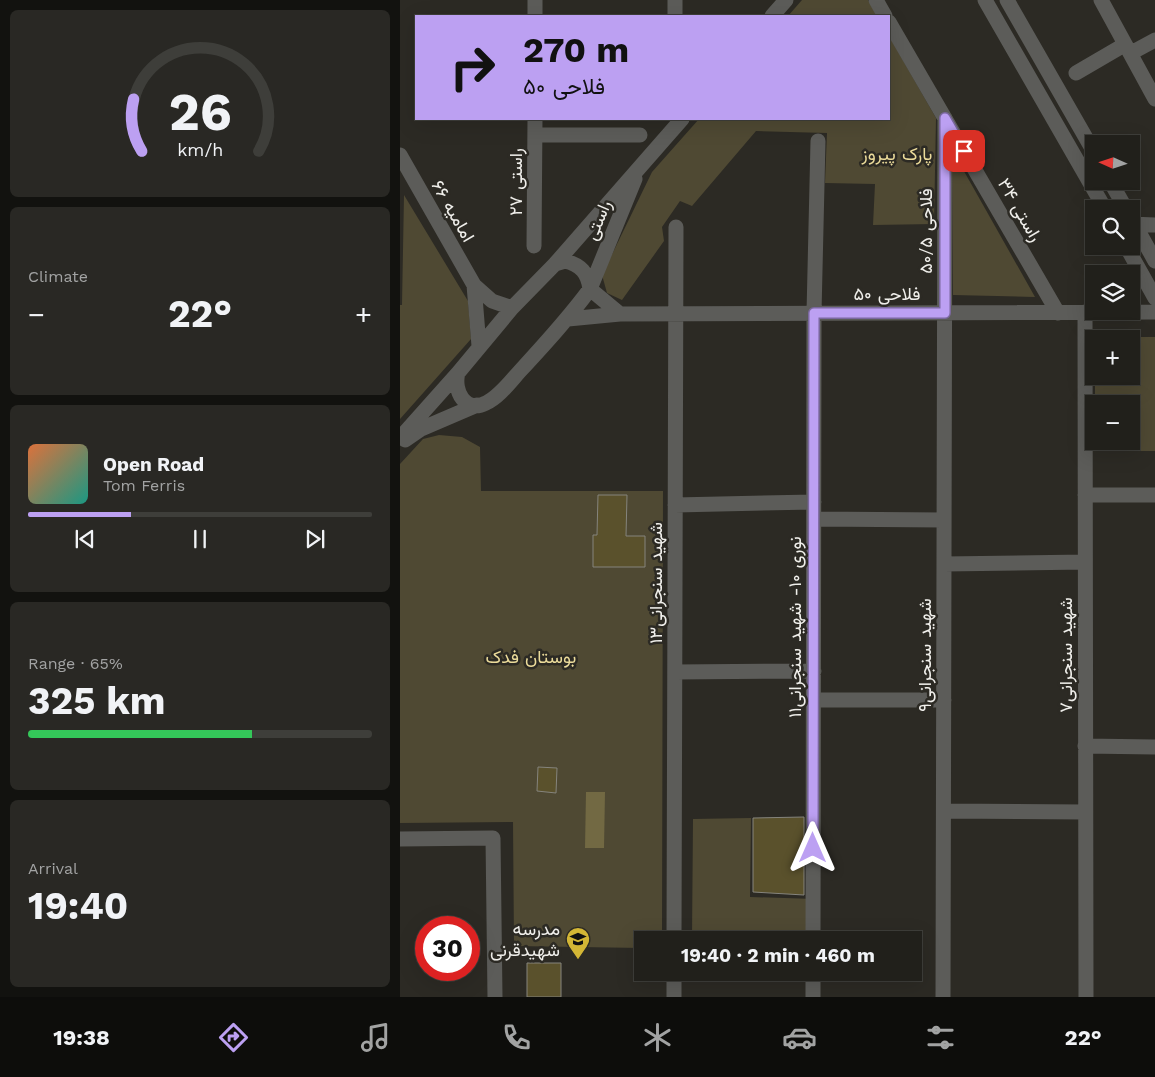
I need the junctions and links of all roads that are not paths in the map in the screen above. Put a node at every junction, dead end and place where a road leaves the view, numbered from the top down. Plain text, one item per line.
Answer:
1 (535, 0) edge
2 (675, 0) edge
3 (786, 0) edge
4 (876, 0) edge
5 (985, 0) edge
6 (1007, 0) edge
7 (1100, 0) edge
8 (535, 15) edge
9 (675, 15) edge
10 (773, 15) edge
11 (884, 15) edge
12 (890, 24) edge
13 (1155, 40) edge
14 (1127, 49) junction
15 (1076, 73) dead end
16 (1155, 99) edge
17 (945, 118) junction
18 (535, 120) edge
19 (681, 120) edge
20 (535, 134) junction
21 (640, 135) dead end
22 (1085, 136) edge
23 (818, 141) dead end
24 (400, 155) edge
25 (641, 166) junction
26 (1100, 200) edge
27 (1140, 223) edge
28 (1155, 225) edge
29 (676, 227) dead end
30 (1140, 236) edge
31 (534, 246) dead end
32 (1131, 255) edge
33 (1155, 261) edge
34 (555, 264) junction
35 (474, 285) junction
36 (590, 289) junction
37 (1155, 298) edge
38 (512, 308) junction
39 (1058, 312) junction
40 (1085, 312) edge
41 (1140, 312) edge
42 (1155, 312) edge
43 (814, 313) junction
44 (945, 313) junction
45 (620, 314) junction
46 (676, 314) junction
47 (568, 319) junction
48 (1085, 320) edge
49 (479, 346) junction
50 (458, 373) junction
51 (477, 405) junction
52 (400, 438) edge
53 (400, 443) edge
54 (1085, 495) junction
55 (1155, 495) edge
56 (814, 502) junction
57 (675, 504) junction
58 (814, 519) junction
59 (944, 520) junction
60 (1085, 562) junction
61 (944, 564) junction
62 (814, 671) junction
63 (675, 672) junction
64 (814, 700) junction
65 (944, 700) junction
66 (1085, 746) junction
67 (1155, 747) edge
68 (944, 810) junction
69 (1085, 812) junction
70 (400, 839) edge
71 (674, 931) edge
72 (813, 931) edge
73 (674, 981) edge
74 (813, 981) edge
75 (495, 997) edge
76 (674, 997) edge
77 (813, 997) edge
78 (943, 997) edge
79 (1086, 997) edge

1 - 8 street
2 - 9 street
3 - 10 street
4 - 11 street
5 - 26 street
6 - 22 street
7 - 14 street
12 - 17 street, راستی ۳۴
13 - 14 street
14 - 15 street
14 - 16 street
17 - 39 street, راستی ۳۴
17 - 44 street, فلاحی ۵۰/۵
18 - 20 street, راستی ۲۷
19 - 25 street, راستی
20 - 21 street
20 - 31 street, راستی ۲۷
23 - 43 street, نوری ۱۰- شهید سنجرانی۱۱
24 - 35 street, امامیه ۶۶
25 - 34 street, راستی
25 - 36 street, راستی
27 - 28 street
29 - 46 street, شهید سنجرانی۱۳
30 - 33 street
32 - 37 street
34 - 36 street
34 - 38 street, راستی
35 - 38 street
35 - 49 street
36 - 45 street
36 - 47 street, راستی
38 - 49 street, راستی
39 - 40 street, فلاحی ۵۰
39 - 44 street, فلاحی ۵۰
41 - 42 street, فلاحی ۵۰
43 - 44 street, فلاحی ۵۰
43 - 46 street, فلاحی ۵۰
43 - 56 street, نوری ۱۰- شهید سنجرانی۱۱
44 - 59 street, شهید سنجرانی۹
45 - 46 street, فلاحی ۵۰
45 - 47 street, فلاحی ۵۰
46 - 57 street, شهید سنجرانی۱۳
47 - 51 street, راستی
48 - 54 street, شهید سنجرانی۷
49 - 50 street, راستی
50 - 51 street
50 - 52 street
51 - 53 street
54 - 55 street
54 - 60 street, شهید سنجرانی۷
56 - 57 street
56 - 58 street, نوری ۱۰- شهید سنجرانی۱۱
57 - 63 street, شهید سنجرانی۱۳
58 - 59 street
58 - 62 street, نوری ۱۰- شهید سنجرانی۱۱
59 - 61 street, شهید سنجرانی۹
60 - 61 street
60 - 66 street, شهید سنجرانی۷
61 - 65 street, شهید سنجرانی۹
62 - 63 street
62 - 64 street, نوری ۱۰- شهید سنجرانی۱۱
63 - 71 street, شهید سنجرانی۱۳
64 - 65 street
64 - 72 street, نوری ۱۰- شهید سنجرانی۱۱
65 - 68 street, شهید سنجرانی۹
66 - 67 street
66 - 69 street, شهید سنجرانی۷
68 - 69 street
68 - 78 street, شهید سنجرانی۹
69 - 79 street, شهید سنجرانی۷
70 - 75 street
73 - 76 street
74 - 77 street

